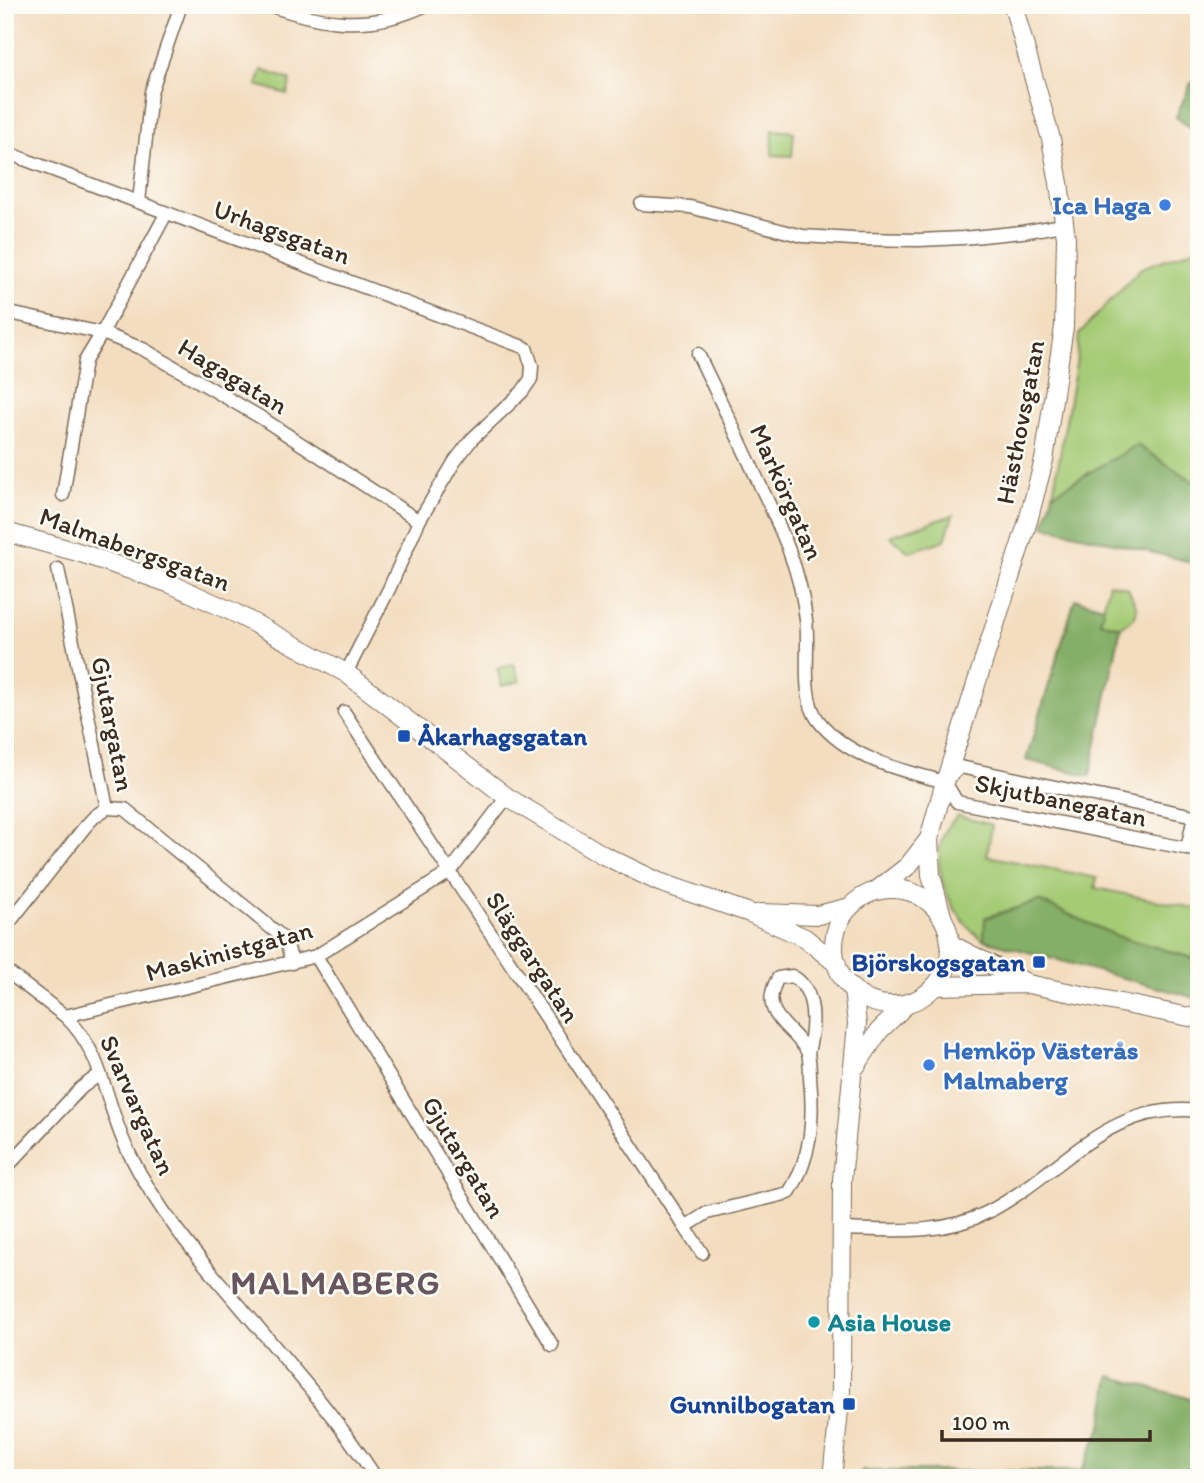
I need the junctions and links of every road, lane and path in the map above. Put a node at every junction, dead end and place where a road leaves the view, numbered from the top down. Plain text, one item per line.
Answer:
1 (181, 5) edge
2 (269, 5) edge
3 (426, 5) edge
4 (1013, 5) edge
5 (5, 152) edge
6 (139, 202) junction
7 (641, 204) dead end
8 (166, 214) junction
9 (1063, 225) junction
10 (5, 312) edge
11 (102, 333) junction
12 (698, 354) dead end
13 (63, 495) dead end
14 (419, 521) junction
15 (5, 532) edge
16 (58, 569) dead end
17 (346, 673) junction
18 (344, 712) dead end
19 (945, 782) junction
20 (507, 797) junction
21 (107, 808) junction
22 (1196, 816) edge
23 (929, 839) junction
24 (1193, 850) edge
25 (450, 872) junction
26 (875, 891) junction
27 (850, 907) junction
28 (750, 913) junction
29 (942, 916) junction
30 (5, 928) edge
31 (950, 944) junction
32 (316, 956) junction
33 (292, 963) junction
34 (837, 964) junction
35 (5, 970) edge
36 (1028, 984) junction
37 (935, 986) junction
38 (853, 989) junction
39 (909, 1002) junction
40 (65, 1016) junction
41 (1199, 1018) edge
42 (808, 1053) junction
43 (854, 1069) junction
44 (100, 1074) junction
45 (1199, 1111) edge
46 (5, 1169) edge
47 (685, 1227) junction
48 (841, 1229) junction
49 (702, 1253) dead end
50 (552, 1345) dead end
51 (376, 1478) edge
52 (832, 1478) edge

1 - 6 street
2 - 3 street
4 - 9 main road, Hästhovsgatan
5 - 6 street, Urhagsgatan
6 - 8 street, Urhagsgatan
7 - 9 street
8 - 11 street
8 - 14 street, Urhagsgatan
9 - 19 main road, Hästhovsgatan
10 - 11 street, Hagagatan
11 - 13 street
11 - 14 street, Hagagatan
12 - 19 street, Markörgatan
14 - 17 street
15 - 17 main road, Malmabergsgatan
16 - 21 street, Gjutargatan
17 - 20 main road, Malmabergsgatan
18 - 25 street, Släggargatan
19 - 22 street, Skjutbanegatan
19 - 23 main road, Hästhovsgatan
19 - 24 street, Skjutbanegatan
20 - 25 street, Maskinistgatan
20 - 28 main road, Malmabergsgatan
21 - 30 street
21 - 33 street, Gjutargatan
22 - 24 street, Skjutbanegatan
23 - 26 main road, Hästhovsgatan
23 - 29 main road, Hästhovsgatan
25 - 32 street, Maskinistgatan
25 - 47 street, Släggargatan
26 - 27 main road
26 - 29 main road
27 - 28 main road, Malmabergsgatan
27 - 34 main road
28 - 34 main road, Malmabergsgatan
29 - 31 main road
31 - 36 main road
31 - 37 main road
32 - 33 street, Maskinistgatan
32 - 50 street, Gjutargatan
33 - 40 street, Maskinistgatan
34 - 38 main road
35 - 40 street
36 - 37 main road
36 - 41 main road
37 - 39 main road
38 - 39 main road
38 - 43 main road
39 - 43 main road
40 - 44 street, Svarvargatan
42 - 42 street
42 - 47 street
43 - 48 main road
44 - 46 street
44 - 51 street, Svarvargatan
45 - 48 street
47 - 49 street, Släggargatan
48 - 52 main road

